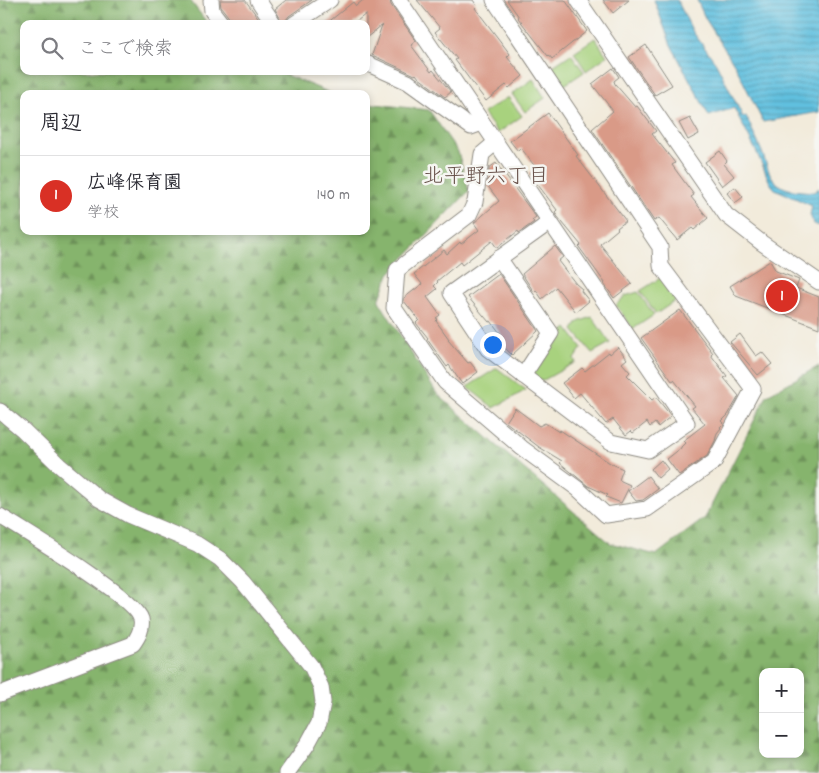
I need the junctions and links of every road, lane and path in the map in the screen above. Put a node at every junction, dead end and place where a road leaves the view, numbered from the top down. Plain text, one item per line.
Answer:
1 (211, 0) edge
2 (258, 0) edge
3 (330, 0) edge
4 (399, 0) edge
5 (494, 0) edge
6 (578, 0) edge
7 (219, 20) edge
8 (271, 20) edge
9 (300, 20) edge
10 (370, 65) edge
11 (482, 124) junction
12 (496, 143) junction
13 (550, 222) junction
14 (499, 258) junction
15 (819, 282) edge
16 (524, 376) junction
17 (0, 411) edge
18 (0, 516) edge
19 (0, 694) edge
20 (287, 773) edge

1 - 7 street
2 - 8 street
3 - 9 street
4 - 11 street
5 - 12 street
6 - 15 street
10 - 11 street
11 - 12 street
12 - 13 street
13 - 14 street
13 - 16 street
14 - 16 street
14 - 16 street
17 - 20 street
18 - 19 street

